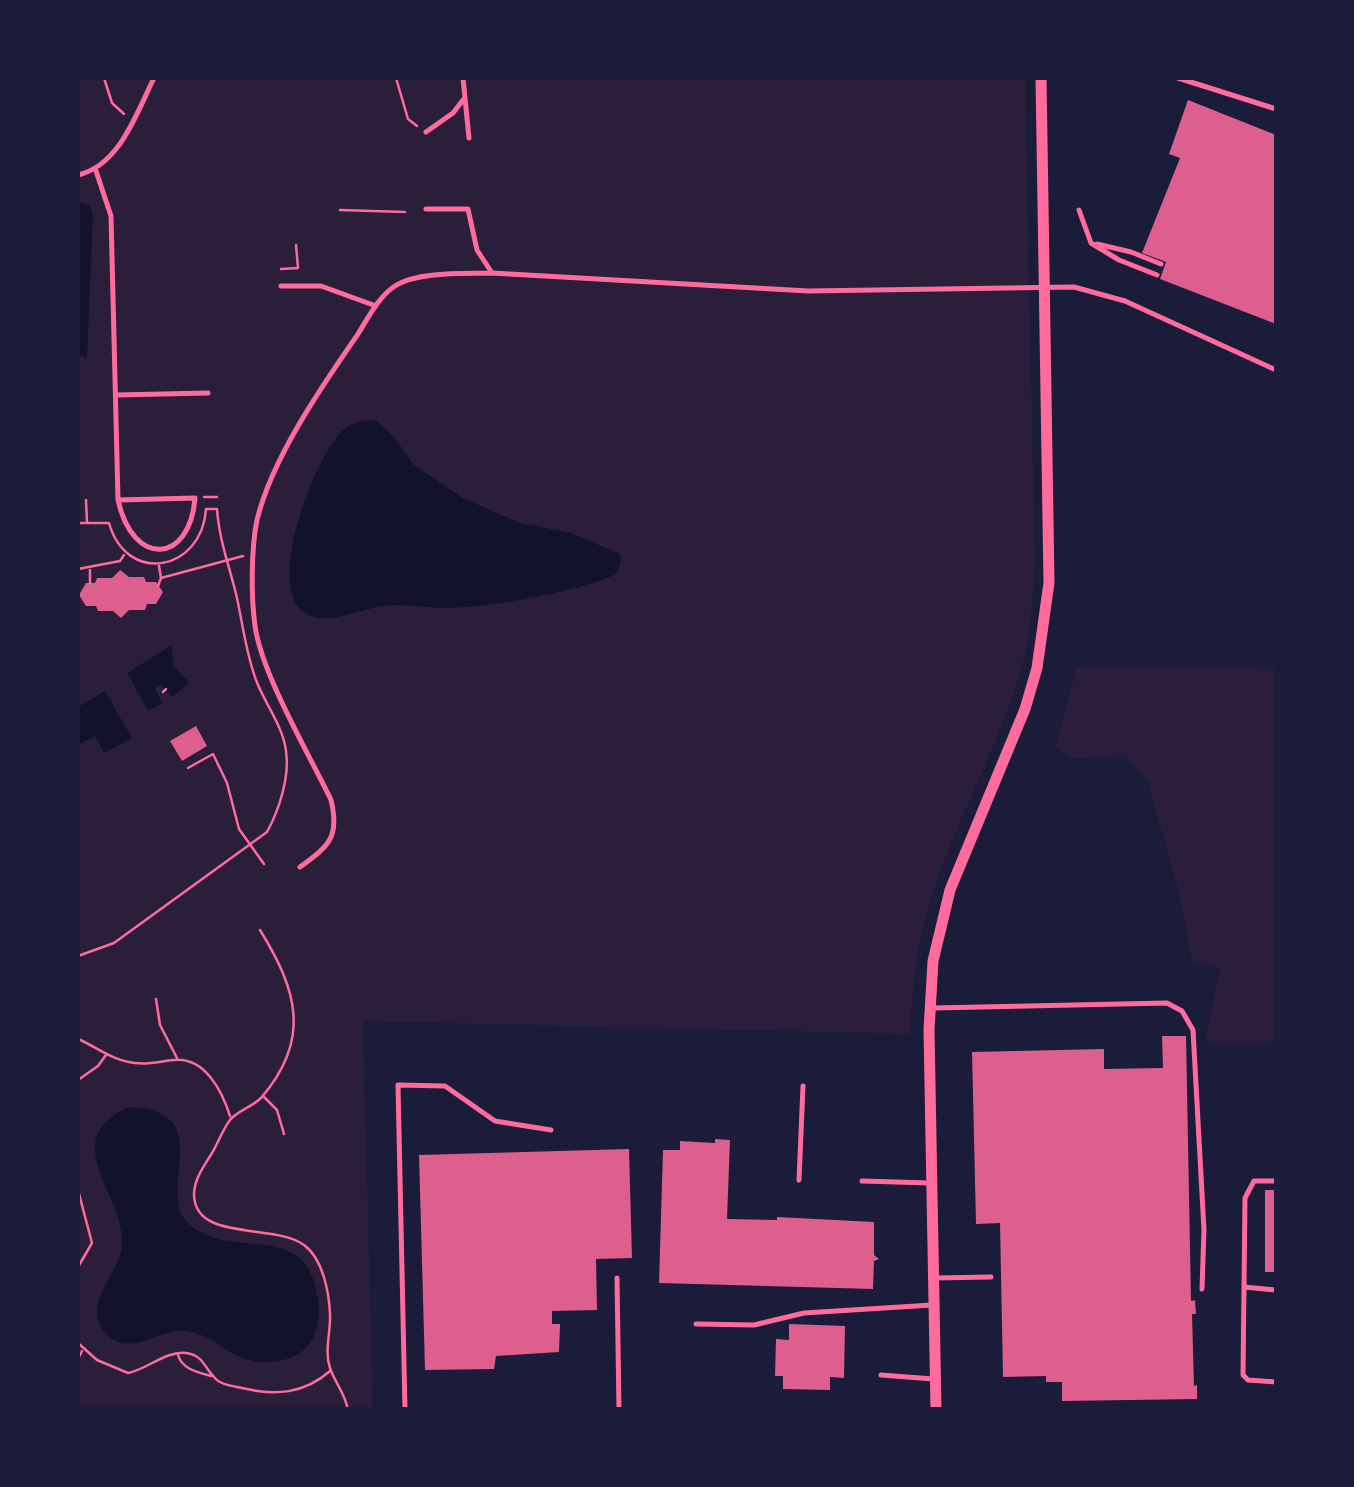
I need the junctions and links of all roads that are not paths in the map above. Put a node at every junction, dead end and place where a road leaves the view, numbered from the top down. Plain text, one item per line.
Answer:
1 (154, 78) edge
2 (463, 78) edge
3 (1041, 78) edge
4 (1178, 78) edge
5 (463, 100) junction
6 (1276, 109) edge
7 (426, 132) road end
8 (469, 138) dead end
9 (96, 171) junction
10 (78, 176) edge
11 (426, 209) dead end
12 (1078, 210) dead end
13 (1091, 243) junction
14 (1160, 264) dead end
15 (492, 274) junction
16 (1156, 275) dead end
17 (281, 286) dead end
18 (1045, 287) junction
19 (376, 306) junction
20 (1276, 370) edge
21 (208, 393) dead end
22 (116, 395) junction
23 (118, 500) junction
24 (300, 866) dead end
25 (930, 1008) junction
26 (803, 1086) dead end
27 (552, 1130) dead end
28 (799, 1180) dead end
29 (862, 1181) dead end
30 (1276, 1181) edge
31 (933, 1183) junction
32 (991, 1277) dead end
33 (618, 1278) dead end
34 (936, 1278) junction
35 (1244, 1287) junction
36 (1202, 1289) dead end
37 (1276, 1290) edge
38 (934, 1305) junction
39 (696, 1324) dead end
40 (881, 1375) dead end
41 (935, 1379) junction
42 (1276, 1382) edge
43 (938, 1408) edge
44 (405, 1410) edge
45 (619, 1410) edge

1 - 9 lane
2 - 5 lane
3 - 18 street
4 - 6 lane
5 - 7 lane
5 - 8 lane
9 - 10 lane
9 - 22 lane
11 - 15 lane
12 - 13 lane
13 - 14 lane
13 - 16 lane
15 - 18 lane
15 - 19 lane
17 - 19 lane
18 - 20 lane
18 - 25 street
19 - 24 lane
21 - 22 lane
22 - 23 lane
23 - 23 lane
25 - 31 street
25 - 36 lane
26 - 28 lane
27 - 44 lane
29 - 31 lane
30 - 35 lane
31 - 34 street
32 - 34 lane
33 - 45 lane
34 - 38 street
35 - 37 lane
35 - 42 lane
38 - 39 lane
38 - 41 street
40 - 41 lane
41 - 43 street

